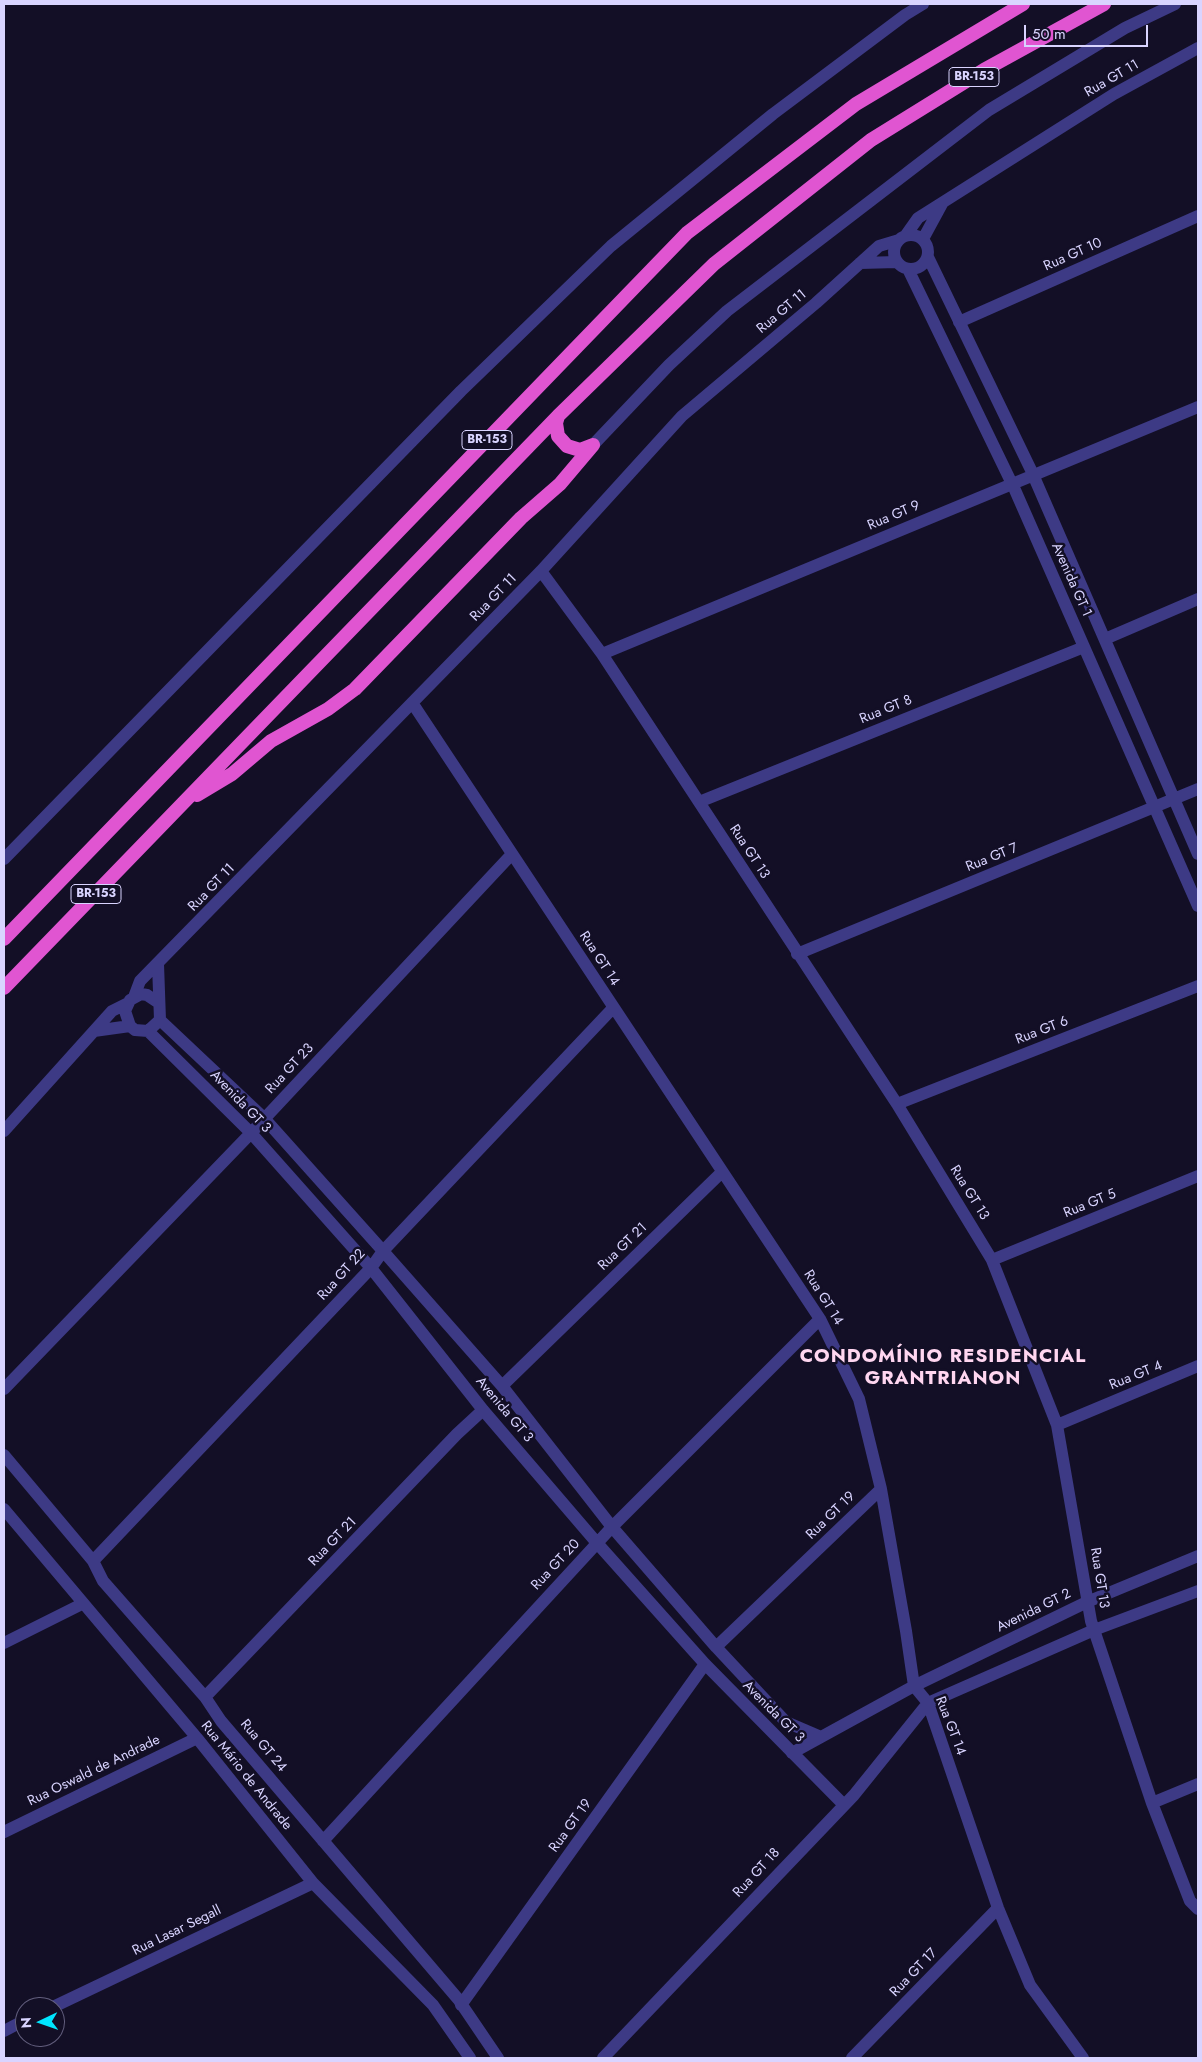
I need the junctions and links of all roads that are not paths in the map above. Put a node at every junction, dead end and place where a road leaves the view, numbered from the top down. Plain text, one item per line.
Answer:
1 (923, 4) edge
2 (1023, 4) edge
3 (1104, 4) edge
4 (1175, 4) edge
5 (1198, 48) edge
6 (942, 204) junction
7 (1198, 216) edge
8 (902, 238) junction
9 (923, 239) junction
10 (928, 257) junction
11 (860, 262) junction
12 (903, 265) junction
13 (959, 322) junction
14 (1198, 407) edge
15 (558, 416) junction
16 (594, 445) junction
17 (1034, 477) junction
18 (1012, 483) junction
19 (541, 571) junction
20 (1198, 600) edge
21 (1104, 639) junction
22 (1084, 647) junction
23 (602, 654) junction
24 (413, 704) junction
25 (1198, 789) edge
26 (1173, 798) junction
27 (187, 799) junction
28 (700, 802) junction
29 (1154, 809) junction
30 (512, 854) junction
31 (1198, 854) edge
32 (4, 859) edge
33 (1198, 906) edge
34 (4, 939) edge
35 (797, 954) junction
36 (158, 964) junction
37 (1198, 986) edge
38 (4, 988) edge
39 (131, 1000) junction
40 (159, 1003) junction
41 (613, 1008) junction
42 (160, 1020) junction
43 (130, 1026) junction
44 (94, 1031) junction
45 (148, 1031) junction
46 (897, 1104) junction
47 (264, 1118) junction
48 (4, 1131) edge
49 (251, 1133) junction
50 (722, 1172) junction
51 (1198, 1176) edge
52 (383, 1251) junction
53 (992, 1260) junction
54 (371, 1268) junction
55 (820, 1318) junction
56 (1198, 1366) edge
57 (502, 1386) junction
58 (4, 1389) edge
59 (484, 1410) junction
60 (1057, 1425) junction
61 (4, 1455) edge
62 (881, 1489) junction
63 (4, 1509) edge
64 (612, 1527) junction
65 (597, 1543) junction
66 (1198, 1556) edge
67 (93, 1561) junction
68 (1198, 1591) edge
69 (1087, 1602) junction
70 (82, 1604) junction
71 (1094, 1630) junction
72 (4, 1643) edge
73 (716, 1647) junction
74 (705, 1664) junction
75 (914, 1686) junction
76 (205, 1697) junction
77 (928, 1703) junction
78 (821, 1737) junction
79 (196, 1738) junction
80 (792, 1753) junction
81 (1198, 1784) edge
82 (1152, 1803) junction
83 (843, 1804) junction
84 (4, 1832) edge
85 (323, 1840) junction
86 (313, 1883) junction
87 (998, 1908) junction
88 (1198, 1909) edge
89 (65, 2001) edge
90 (461, 2005) junction
91 (470, 2058) edge
92 (498, 2058) edge
93 (603, 2058) edge
94 (852, 2058) edge
95 (1083, 2058) edge

1 - 32 street
2 - 34 highway, BR-153
3 - 15 highway, BR-153
4 - 16 street
5 - 6 street, Rua GT 11
6 - 8 street, Rua GT 11
6 - 9 street, Rua GT 11
7 - 13 street, Rua GT 10
8 - 9 street
8 - 11 street, Rua GT 11
8 - 12 street
9 - 10 street
10 - 12 street
10 - 13 street, Avenida GT 1
11 - 12 street
11 - 19 street, Rua GT 11
12 - 18 street, Avenida GT 1
13 - 17 street, Avenida GT 1
14 - 17 street, Rua GT 9
15 - 16 highway
15 - 27 highway, BR-153
16 - 27 highway
17 - 18 street, Rua GT 9
17 - 21 street, Avenida GT 1
18 - 22 street, Avenida GT 1
18 - 23 street, Rua GT 9
19 - 23 street, Rua GT 13
19 - 24 street, Rua GT 11
20 - 21 street
21 - 26 street, Avenida GT 1
22 - 28 street, Rua GT 8
22 - 29 street, Avenida GT 1
23 - 28 street, Rua GT 13
24 - 30 street, Rua GT 14
24 - 36 street, Rua GT 11
25 - 26 street, Rua GT 7
26 - 29 street, Rua GT 7
26 - 31 street, Avenida GT 1
27 - 38 highway, BR-153
28 - 35 street, Rua GT 13
29 - 33 street, Avenida GT 1
29 - 35 street, Rua GT 7
30 - 41 street, Rua GT 14
30 - 47 street, Rua GT 23
35 - 46 street, Rua GT 13
36 - 39 street, Rua GT 11
36 - 40 street
37 - 46 street, Rua GT 6
39 - 40 street
39 - 43 street
39 - 44 street, Rua GT 11
40 - 42 street
41 - 50 street, Rua GT 14
41 - 52 street, Rua GT 22
42 - 45 street
42 - 47 street, Avenida GT 3
43 - 44 street
43 - 45 street
44 - 48 street, Rua GT 11
45 - 49 street, Avenida GT 3
46 - 53 street, Rua GT 13
47 - 49 street, Rua GT 23
47 - 52 street, Avenida GT 3
49 - 54 street, Avenida GT 3
49 - 58 street, Rua GT 23
50 - 55 street, Rua GT 14
50 - 57 street, Rua GT 21
51 - 53 street, Rua GT 5
52 - 54 street, Rua GT 22
52 - 57 street, Avenida GT 3
53 - 60 street, Rua GT 13
54 - 59 street, Avenida GT 3
54 - 67 street, Rua GT 22
55 - 62 street, Rua GT 14
55 - 64 street, Rua GT 20
56 - 60 street, Rua GT 4
57 - 64 street, Avenida GT 3
59 - 65 street, Avenida GT 3
59 - 76 street, Rua GT 21
60 - 69 street, Rua GT 13
61 - 67 street, Rua GT 24
62 - 73 street, Rua GT 19
62 - 75 street, Rua GT 14
63 - 70 street, Rua Mário de Andrade
64 - 65 street, Rua GT 20
64 - 73 street, Avenida GT 3
65 - 74 street, Avenida GT 3
65 - 85 street, Rua GT 20
66 - 69 street, Avenida GT 2
67 - 76 street, Rua GT 24
68 - 71 street
69 - 71 street, Rua GT 13
69 - 75 street, Avenida GT 2
70 - 72 street
70 - 79 street, Rua Mário de Andrade
71 - 77 street
71 - 82 street, Rua GT 13
73 - 78 street, Avenida GT 3
74 - 80 street, Avenida GT 3
74 - 90 street, Rua GT 19
75 - 77 street, Rua GT 14
75 - 78 street, Avenida GT 2
76 - 85 street, Rua GT 24
77 - 83 street, Rua GT 18
77 - 87 street, Rua GT 14
78 - 80 street, Avenida GT 2
79 - 84 street, Rua Oswald de Andrade
79 - 86 street, Rua Mário de Andrade
80 - 83 street, Avenida GT 3
81 - 82 street
82 - 88 street, Rua GT 13
83 - 93 street, Rua GT 18
85 - 90 street, Rua GT 24
86 - 89 street, Rua Lasar Segall
86 - 91 street, Rua Mário de Andrade
87 - 94 street, Rua GT 17
87 - 95 street, Rua GT 14
90 - 92 street, Rua GT 24

